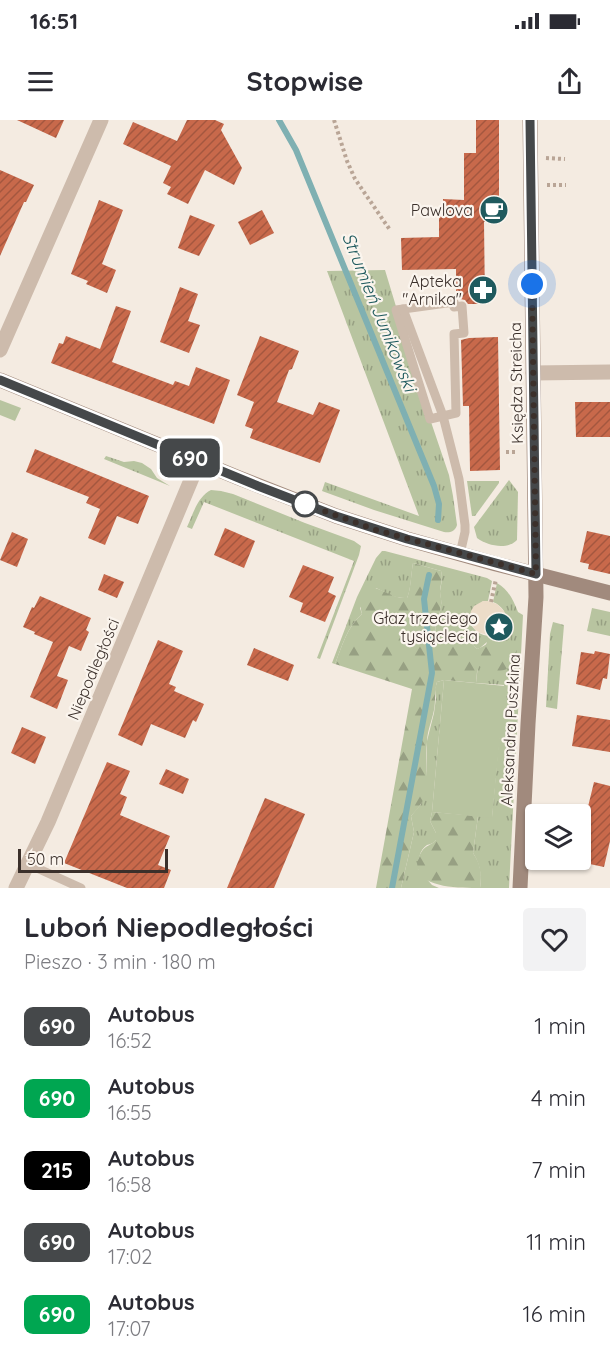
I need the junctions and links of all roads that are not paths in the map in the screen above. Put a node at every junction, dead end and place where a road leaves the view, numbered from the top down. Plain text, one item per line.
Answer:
1 (101, 120) edge
2 (530, 120) edge
3 (0, 350) edge
4 (610, 372) edge
5 (533, 373) junction
6 (0, 380) edge
7 (443, 416) junction
8 (199, 461) junction
9 (460, 554) junction
10 (536, 574) junction
11 (610, 593) edge
12 (28, 864) junction
13 (16, 888) edge
14 (81, 888) edge
15 (520, 888) edge

1 - 3 street
2 - 5 street, Księdza Streicha
4 - 5 street
5 - 10 street, Księdza Streicha
6 - 8 street
7 - 7 lane
7 - 9 lane
8 - 9 street
8 - 12 street, Niepodległości
9 - 10 street
10 - 11 street
10 - 15 street, Aleksandra Puszkina
12 - 13 street, Niepodległości
12 - 14 lane

